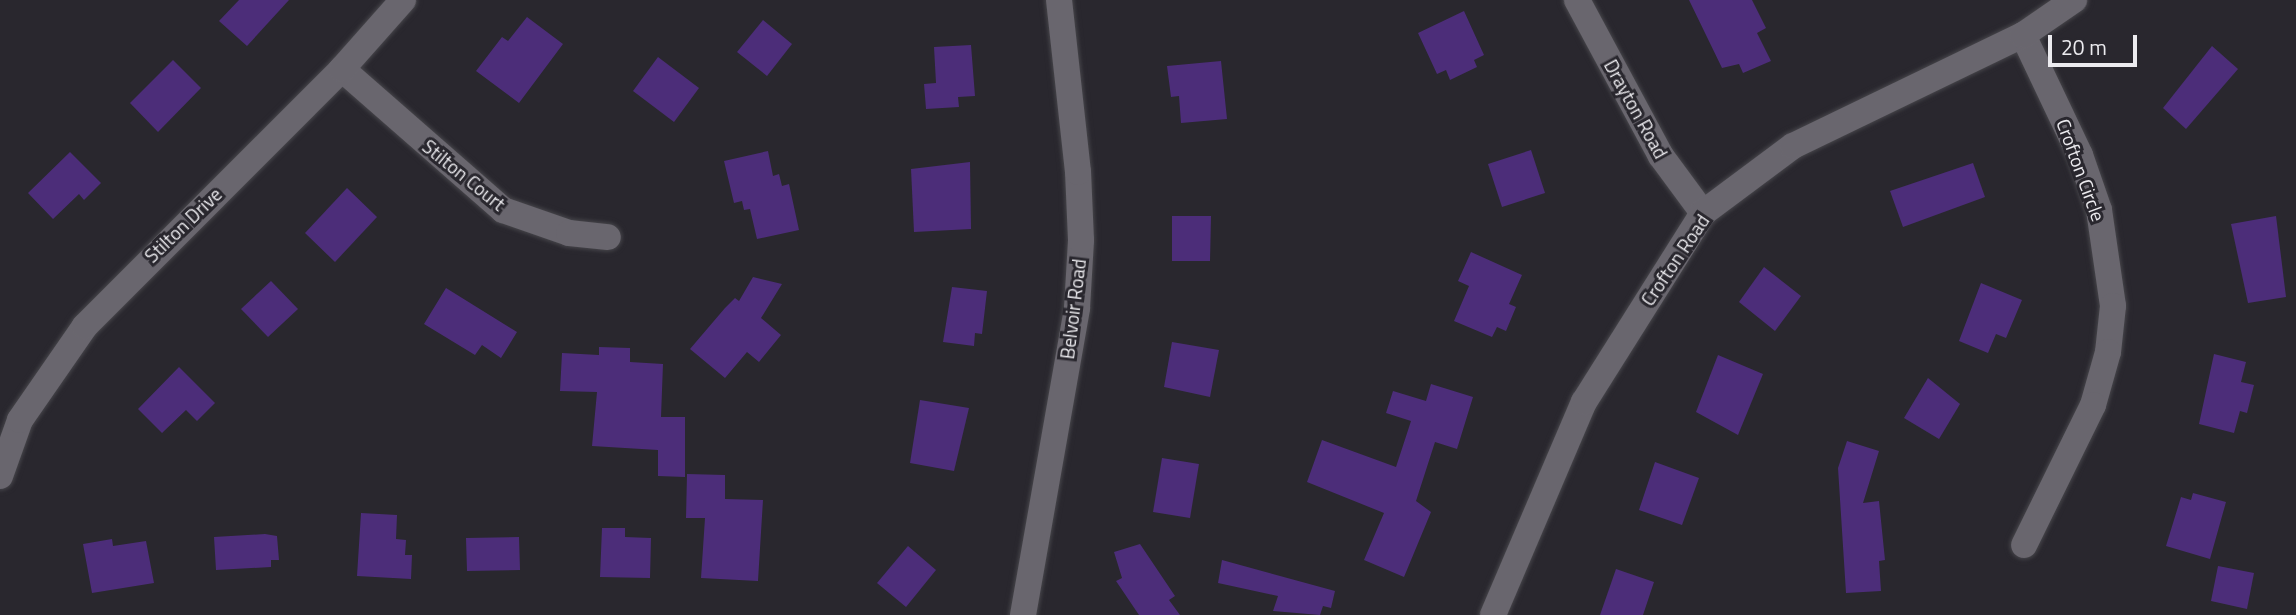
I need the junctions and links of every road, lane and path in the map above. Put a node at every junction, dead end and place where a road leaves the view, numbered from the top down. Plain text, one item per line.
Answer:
1 (403, 0) edge
2 (1059, 0) edge
3 (1577, 0) edge
4 (2074, 0) edge
5 (2023, 36) junction
6 (342, 69) junction
7 (1703, 213) junction
8 (608, 237) dead end
9 (0, 476) edge
10 (2024, 545) dead end
11 (1023, 615) edge
12 (1493, 615) edge

1 - 6 street, Stilton Drive
2 - 11 street, Belvoir Road
3 - 7 street, Drayton Road
4 - 5 street, Crofton Road
5 - 7 street, Crofton Road
5 - 10 street, Crofton Circle
6 - 8 street, Stilton Court
6 - 9 street, Stilton Drive
7 - 12 street, Crofton Road

